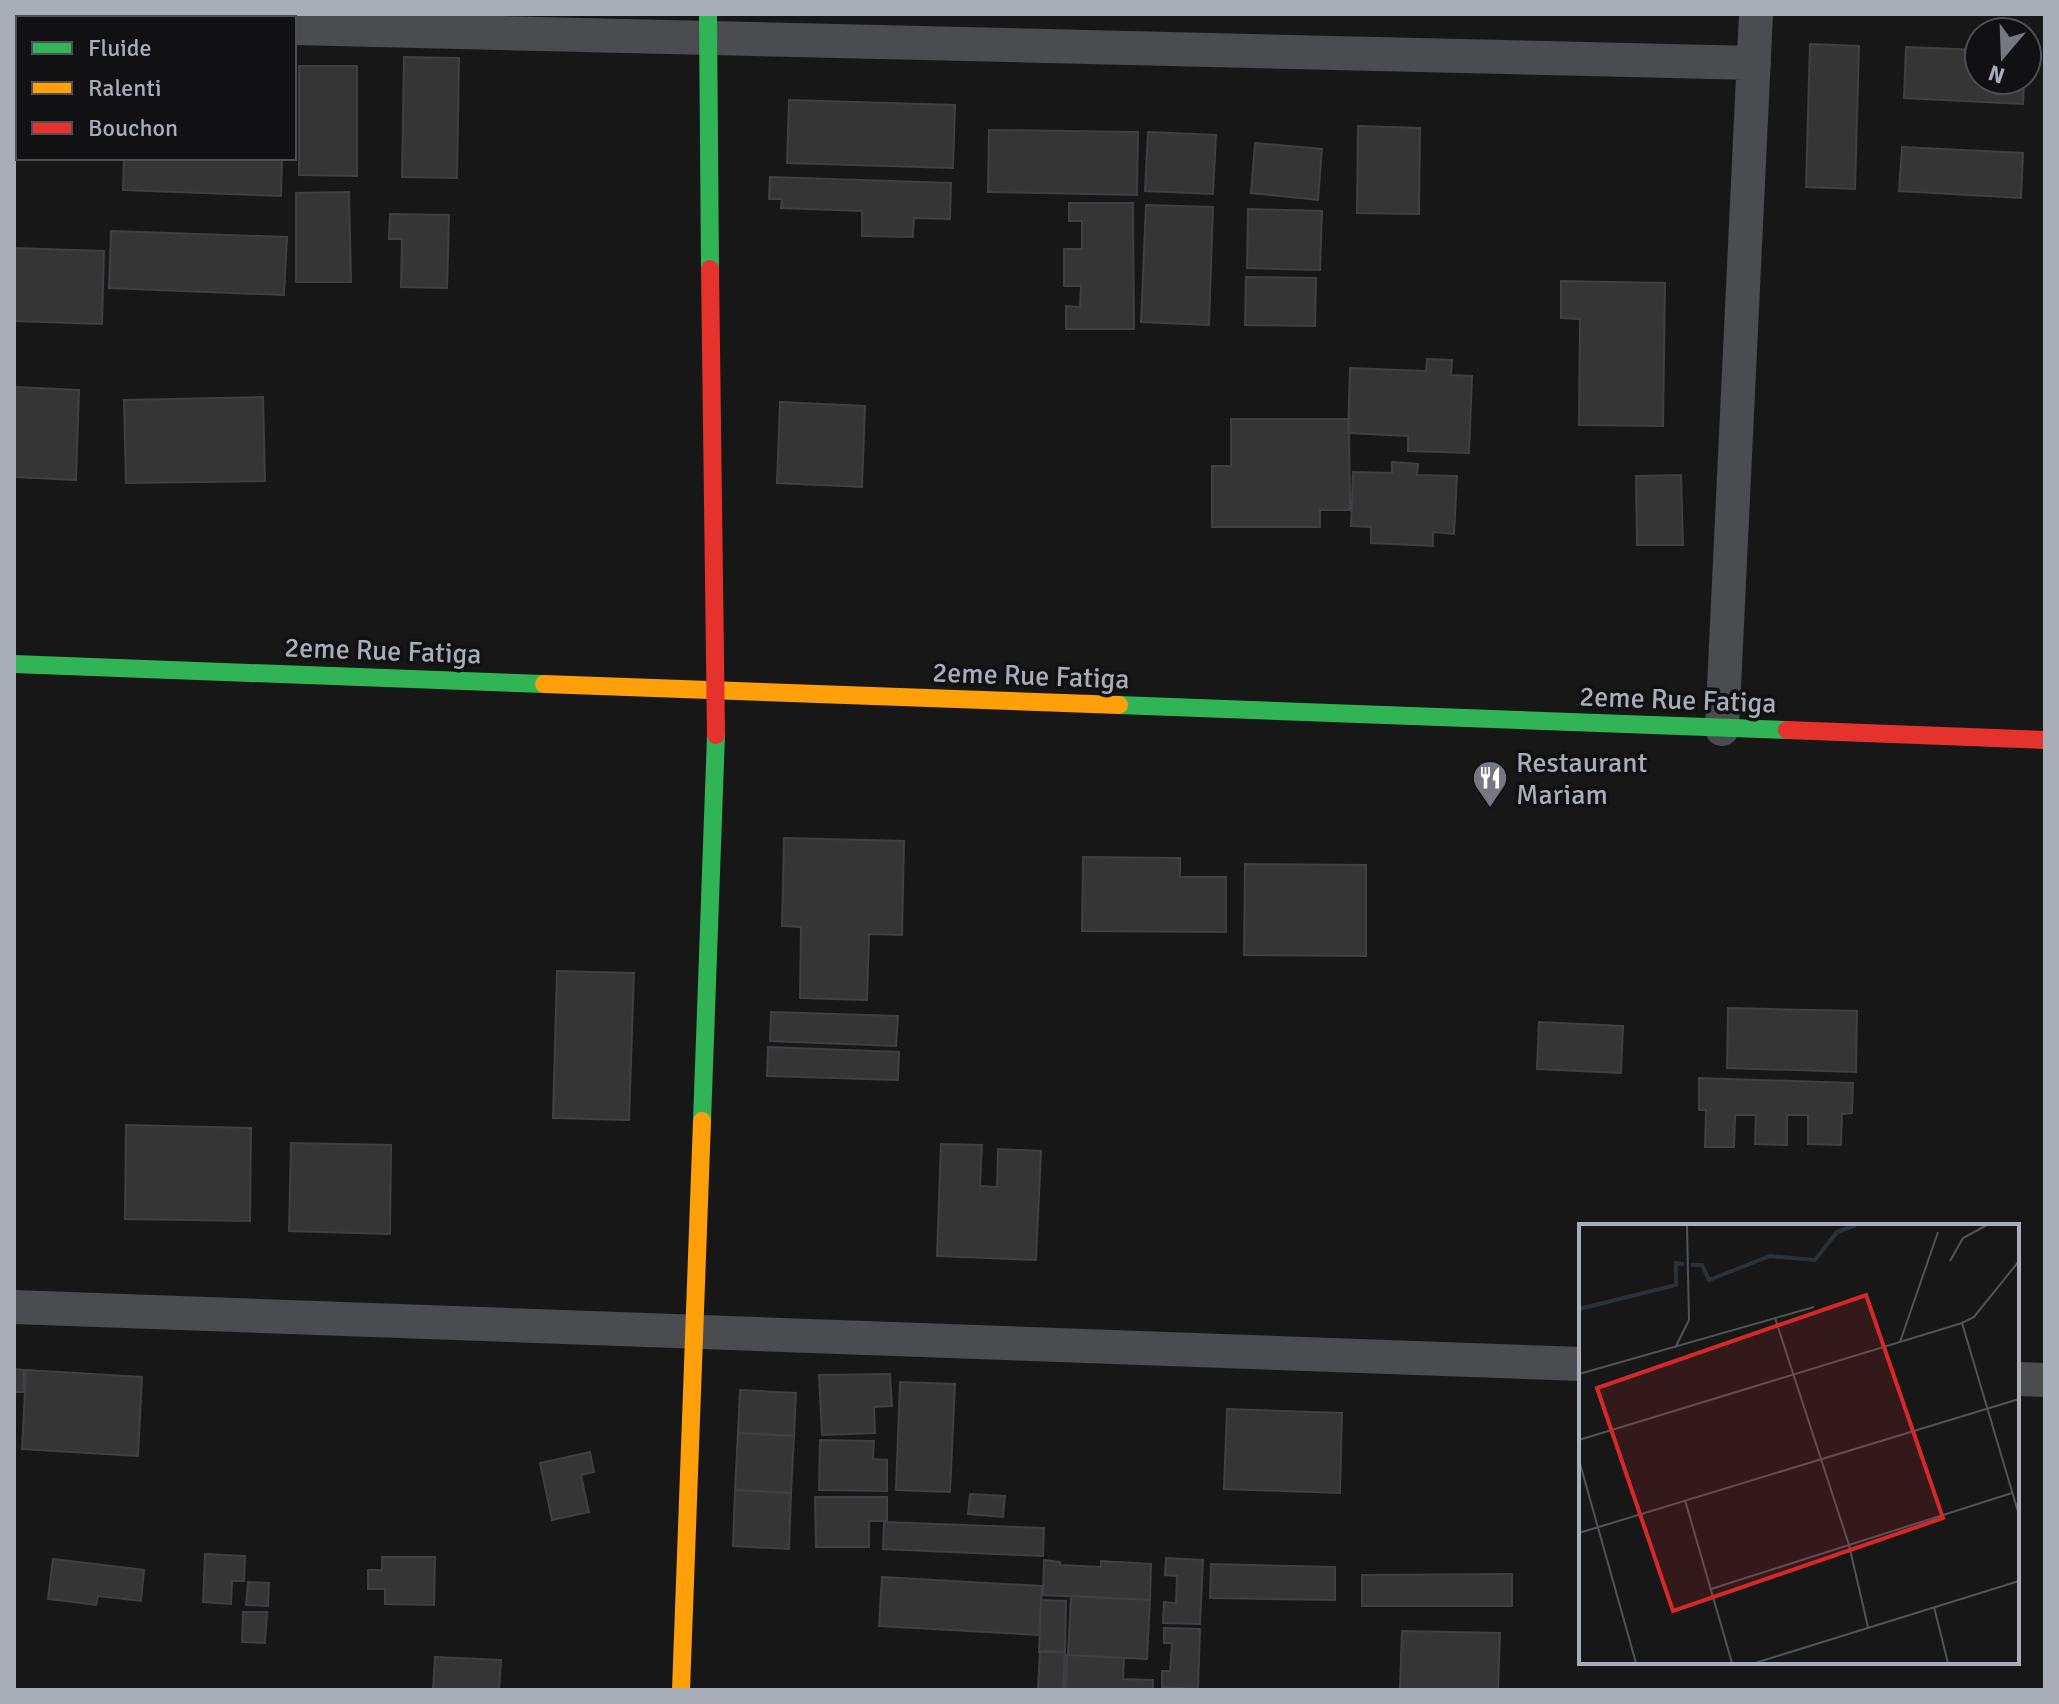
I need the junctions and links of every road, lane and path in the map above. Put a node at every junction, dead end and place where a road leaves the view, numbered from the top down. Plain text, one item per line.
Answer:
1 (1756, 14) edge
2 (707, 26) edge
3 (296, 28) edge
4 (1754, 63) junction
5 (14, 664) edge
6 (718, 691) junction
7 (1722, 729) junction
8 (2045, 740) edge
9 (14, 1307) edge
10 (692, 1333) junction
11 (1579, 1364) edge
12 (2019, 1379) edge
13 (2045, 1380) edge
14 (681, 1690) edge

1 - 4 street
2 - 3 street
2 - 4 street
2 - 6 street
4 - 7 street
5 - 6 street, 2eme Rue Fatiga
6 - 7 street, 2eme Rue Fatiga
6 - 10 street
7 - 8 street, 2eme Rue Fatiga
9 - 10 street
10 - 11 street
10 - 14 street
12 - 13 street

